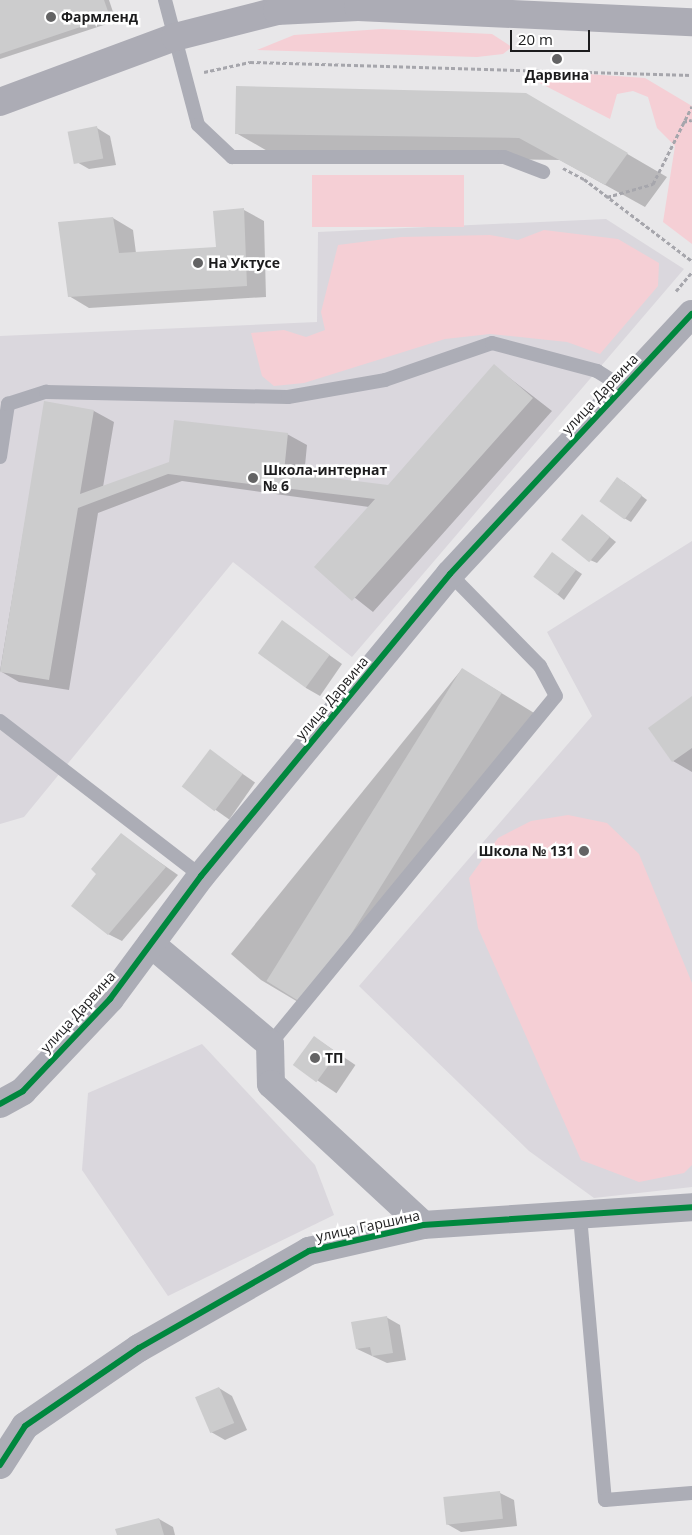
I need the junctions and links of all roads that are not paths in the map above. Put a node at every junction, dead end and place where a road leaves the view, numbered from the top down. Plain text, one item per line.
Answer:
1 (165, 0) edge
2 (692, 22) edge
3 (175, 37) junction
4 (0, 102) edge
5 (543, 172) dead end
6 (692, 314) edge
7 (623, 387) junction
8 (0, 457) edge
9 (450, 574) junction
10 (0, 721) edge
11 (201, 876) junction
12 (151, 944) junction
13 (270, 1044) junction
14 (0, 1104) edge
15 (692, 1207) edge
16 (580, 1216) junction
17 (423, 1225) junction
18 (0, 1465) edge
19 (692, 1493) edge

1 - 3 lane
2 - 3 street
3 - 4 street
3 - 5 lane
6 - 7 street, улица Дарвина
7 - 8 lane
7 - 9 street, улица Дарвина
9 - 11 street, улица Дарвина
9 - 13 lane
10 - 11 lane
11 - 12 street, улица Дарвина
12 - 13 street
12 - 14 street, улица Дарвина
13 - 17 street
15 - 16 street, улица Гаршина
16 - 17 street, улица Гаршина
16 - 19 lane
17 - 18 street, улица Гаршина

